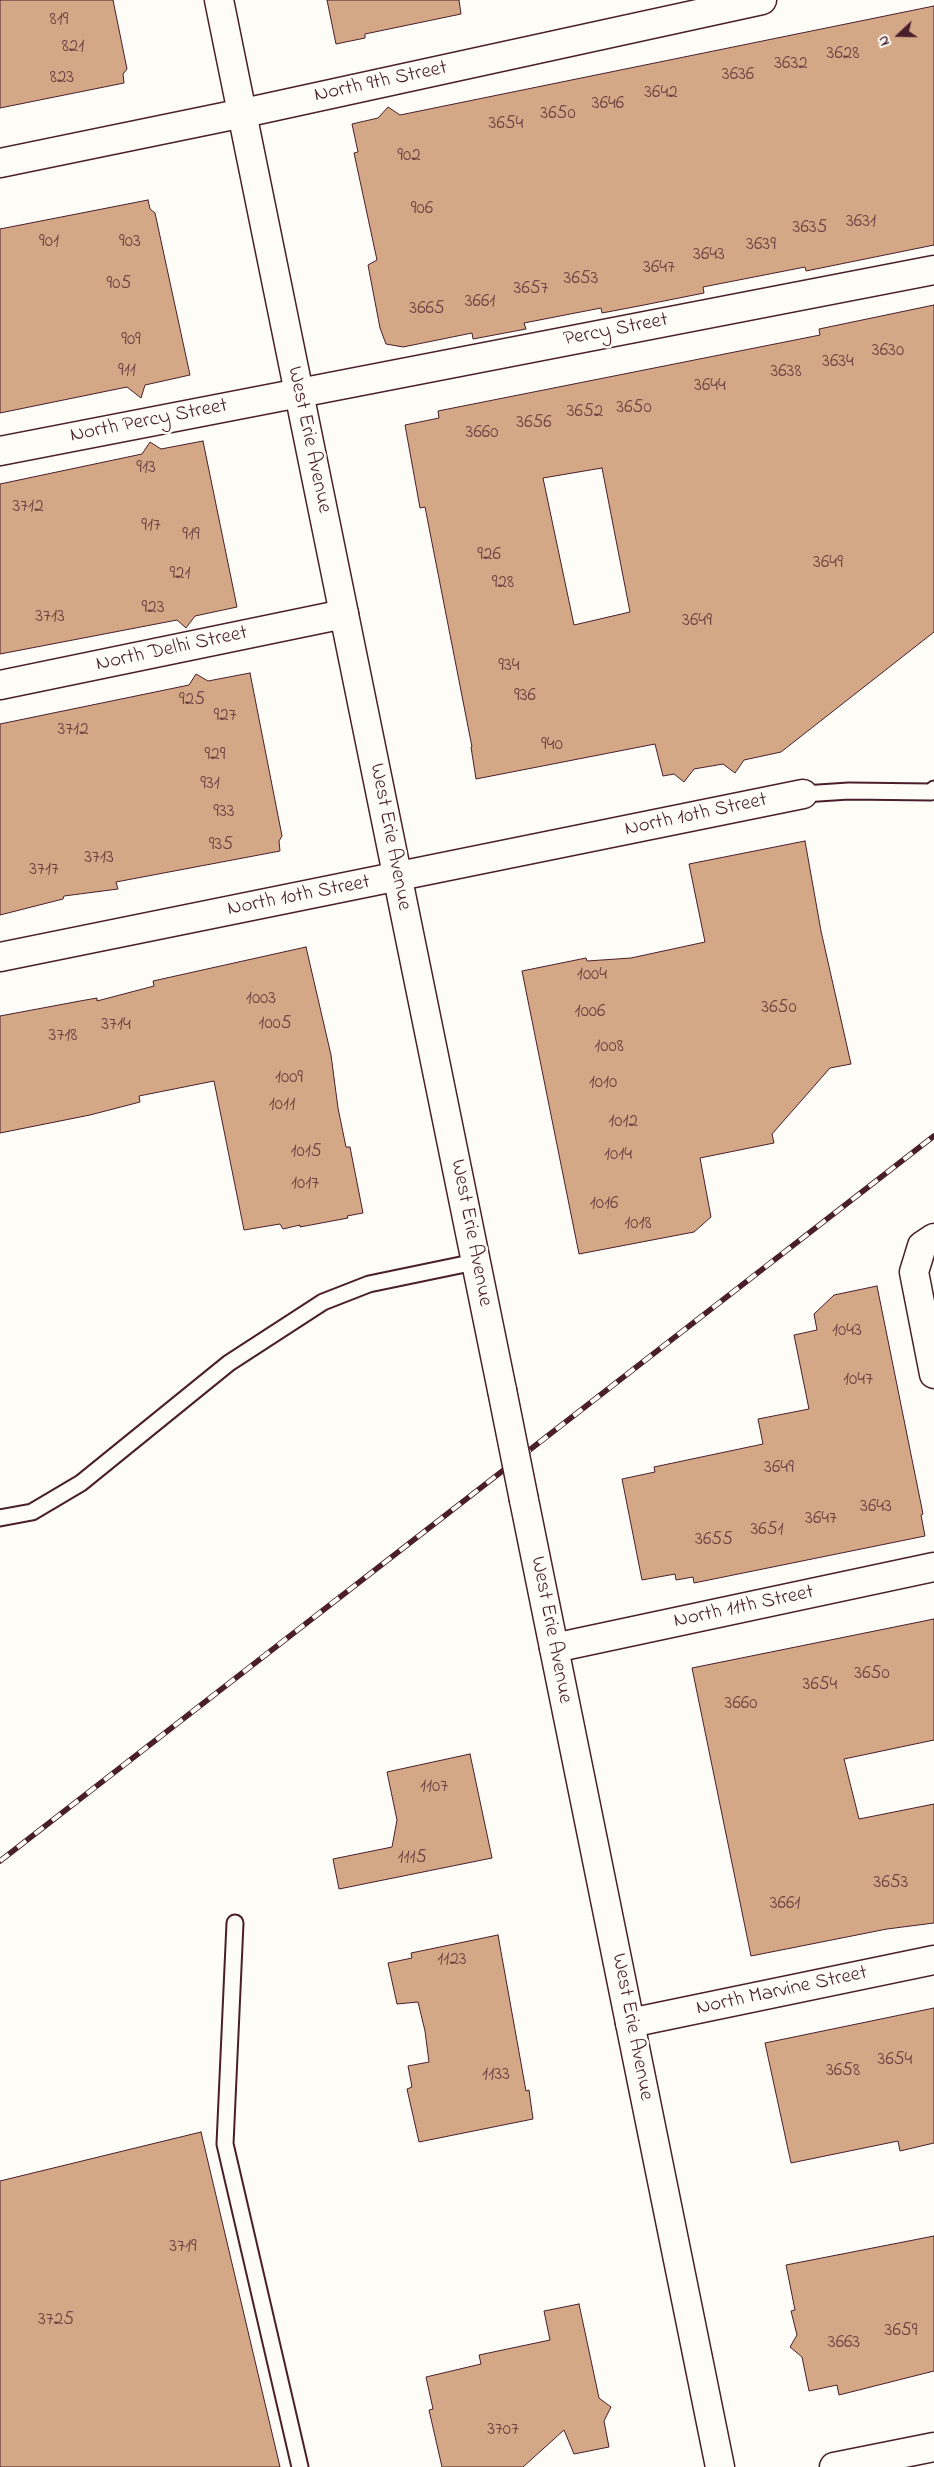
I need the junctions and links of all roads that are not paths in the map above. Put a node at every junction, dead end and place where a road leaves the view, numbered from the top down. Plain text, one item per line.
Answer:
1 (219, 0) edge
2 (762, 0) edge
3 (242, 113) junction
4 (0, 163) edge
5 (934, 270) edge
6 (299, 393) junction
7 (0, 451) edge
8 (344, 614) junction
9 (0, 685) edge
10 (934, 788) edge
11 (803, 794) joint
12 (397, 877) junction
13 (0, 957) edge
14 (930, 1240) edge
15 (475, 1262) junction
16 (934, 1374) edge
17 (0, 1518) edge
18 (934, 1567) edge
19 (554, 1648) junction
20 (235, 1923) dead end
21 (934, 1960) edge
22 (630, 2023) junction
23 (934, 2447) edge
24 (300, 2467) edge
25 (720, 2467) edge
26 (834, 2467) edge

1 - 3 street, West Erie Avenue
2 - 3 street, North 9th Street
3 - 4 street, North 9th Street
3 - 6 street, West Erie Avenue
5 - 6 street, Percy Street
6 - 7 street, North Percy Street
6 - 8 street, West Erie Avenue
8 - 9 street, North Delhi Street
8 - 12 street, West Erie Avenue
10 - 11 lane
11 - 12 street, North 10th Street
12 - 13 street, North 10th Street
12 - 15 street, West Erie Avenue
14 - 16 street
15 - 17 lane
15 - 19 street, West Erie Avenue, bridge
18 - 19 street, North 11th Street
19 - 22 street, West Erie Avenue
20 - 24 lane
21 - 22 street, North Marvine Street
22 - 25 street, West Erie Avenue
23 - 26 street

